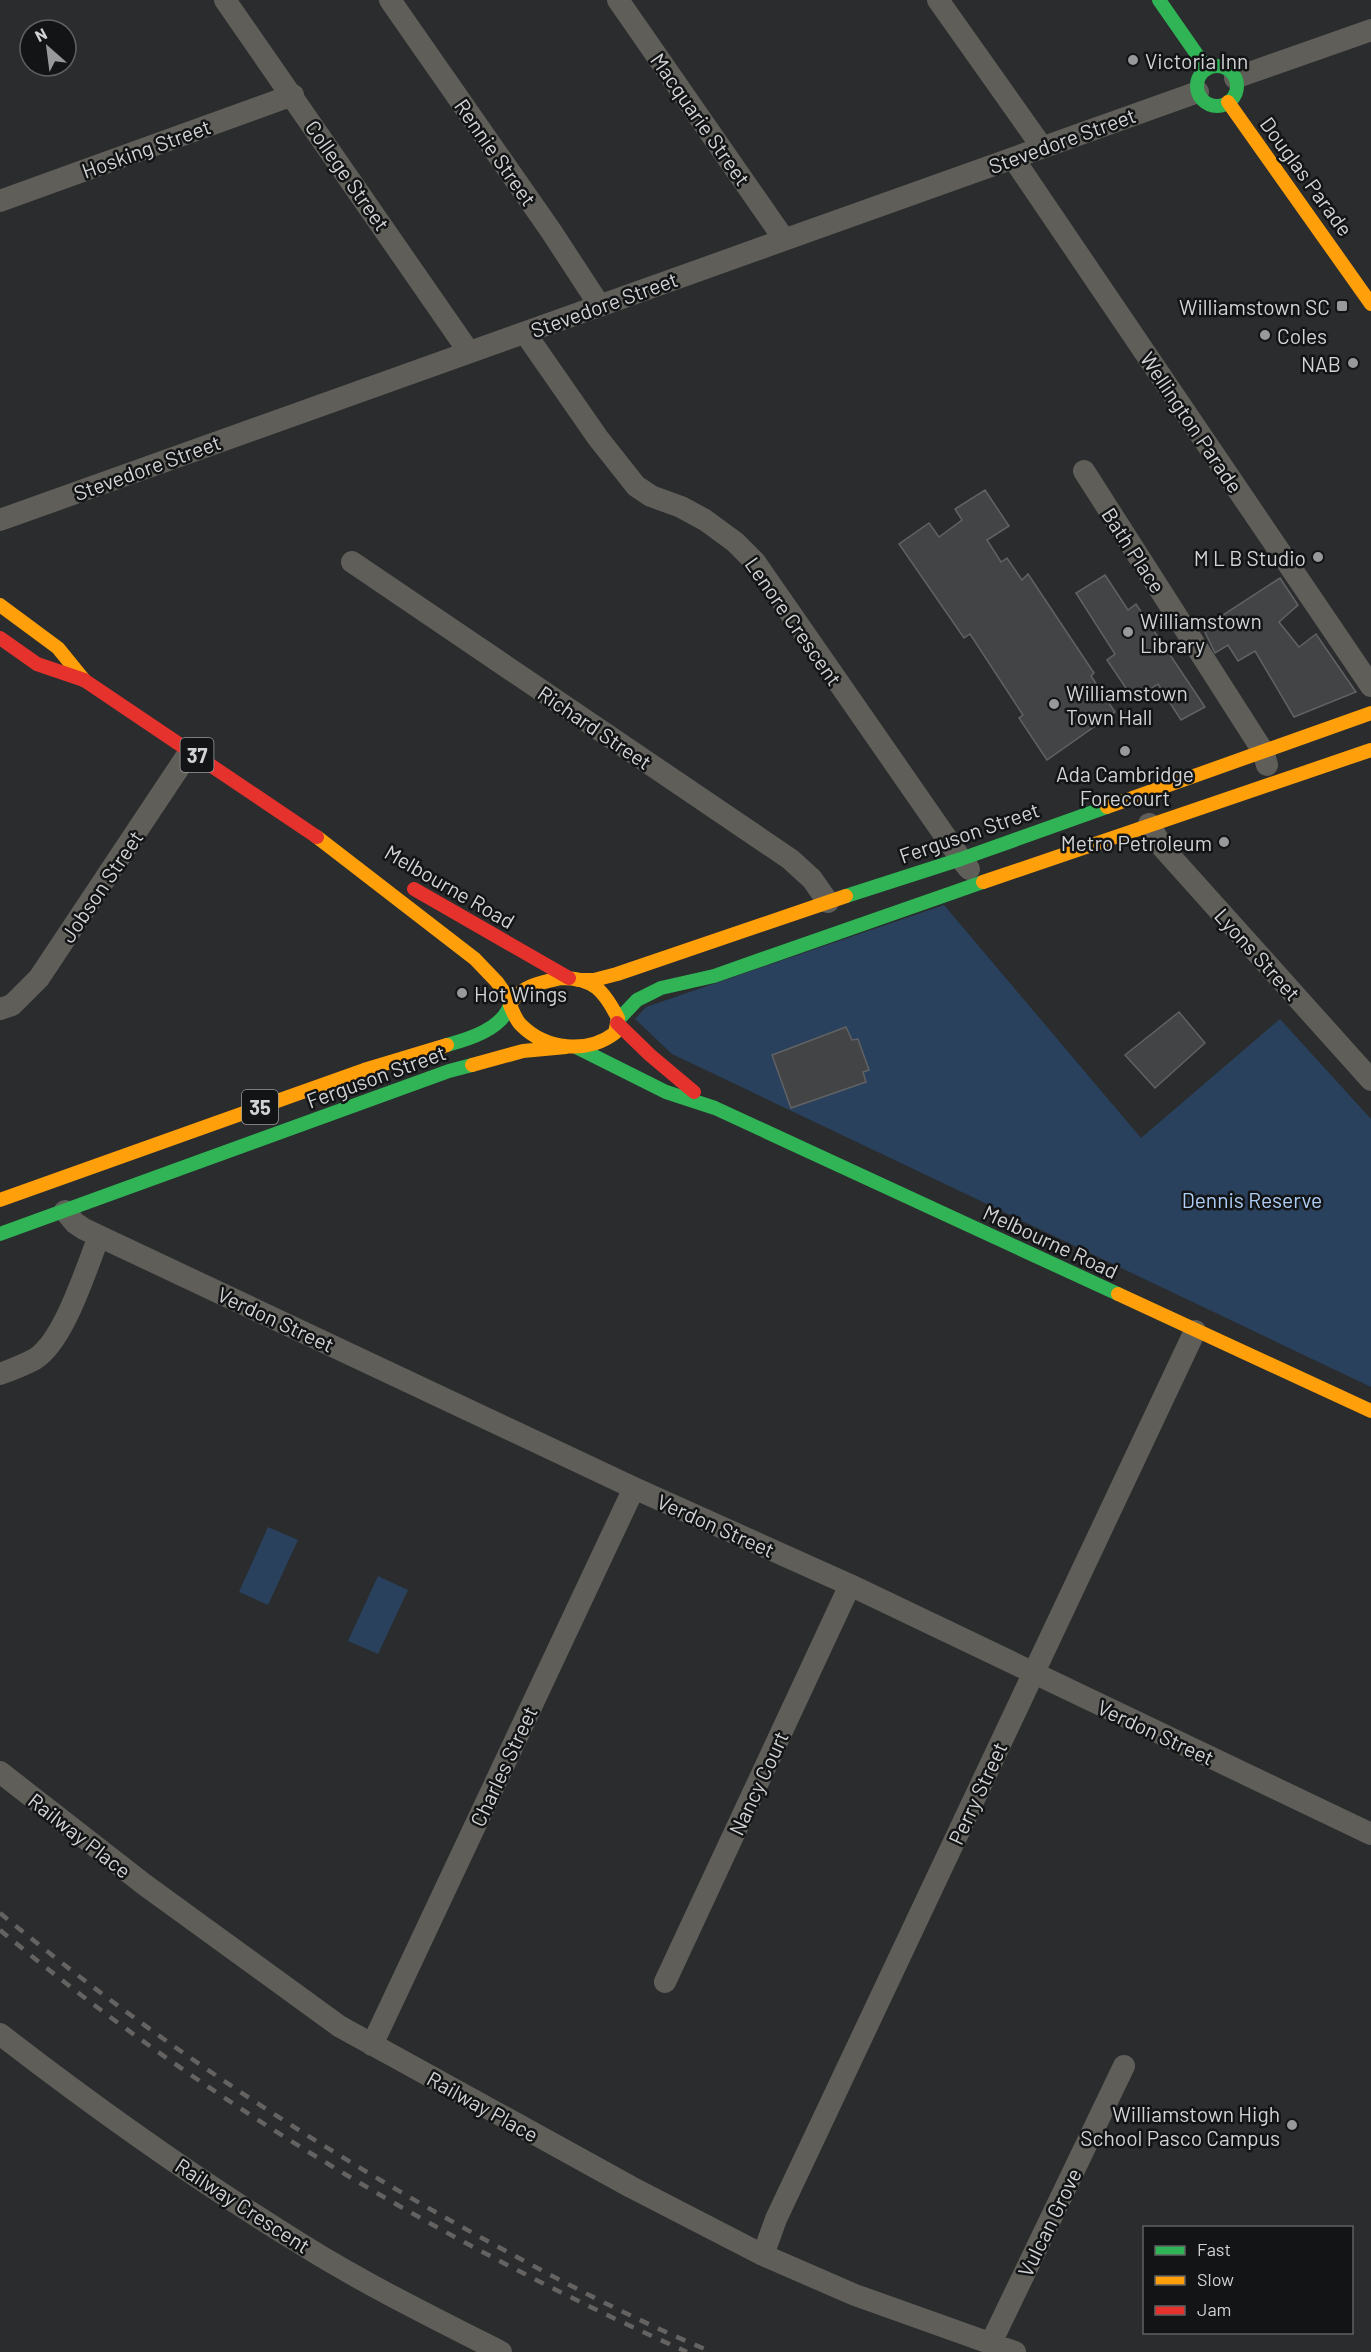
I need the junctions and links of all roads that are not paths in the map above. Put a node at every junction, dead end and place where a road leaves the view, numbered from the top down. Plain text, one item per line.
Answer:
1 (225, 0) edge
2 (390, 0) edge
3 (618, 0) edge
4 (938, 0) edge
5 (1159, 0) edge
6 (1371, 30) edge
7 (1207, 69) junction
8 (1235, 78) junction
9 (1198, 92) junction
10 (293, 95) junction
11 (1228, 102) junction
12 (1042, 147) junction
13 (1013, 158) junction
14 (0, 201) edge
15 (784, 239) junction
16 (1371, 304) edge
17 (600, 306) junction
18 (525, 333) junction
19 (470, 352) junction
20 (1084, 471) dead end
21 (3, 518) edge
22 (352, 562) dead end
23 (0, 605) edge
24 (0, 638) edge
25 (84, 680) junction
26 (1371, 686) edge
27 (1371, 713) edge
28 (1263, 750) junction
29 (1371, 750) edge
30 (190, 751) junction
31 (1273, 784) junction
32 (1149, 824) junction
33 (310, 831) junction
34 (961, 859) junction
35 (994, 878) junction
36 (828, 902) junction
37 (574, 979) junction
38 (510, 1003) junction
39 (0, 1009) edge
40 (617, 1022) junction
41 (572, 1047) junction
42 (1371, 1080) edge
43 (715, 1108) junction
44 (60, 1196) junction
45 (0, 1200) edge
46 (0, 1234) edge
47 (99, 1236) junction
48 (1195, 1331) junction
49 (0, 1374) edge
50 (1371, 1411) edge
51 (634, 1488) junction
52 (850, 1585) junction
53 (1033, 1674) junction
54 (0, 1772) edge
55 (1371, 1834) edge
56 (665, 1982) dead end
57 (0, 2034) edge
58 (372, 2045) junction
59 (1124, 2066) dead end
60 (763, 2255) junction
61 (990, 2345) junction
62 (501, 2352) edge
63 (1015, 2352) edge

1 - 10 street, College Street
2 - 17 street, Rennie Street
3 - 15 street, Macquarie Street
4 - 12 street
5 - 7 street
6 - 8 street
7 - 8 street
7 - 9 street
8 - 11 street
9 - 11 street
9 - 12 street, Stevedore Street
10 - 14 street, Hosking Street
10 - 19 street, College Street
11 - 16 street, Douglas Parade
12 - 13 street, Stevedore Street
13 - 15 street, Stevedore Street
13 - 26 street, Wellington Parade
15 - 17 street, Stevedore Street
17 - 18 street, Stevedore Street
18 - 19 street, Stevedore Street
18 - 34 street, Lenore Crescent
19 - 21 street, Stevedore Street
20 - 28 street, Bath Place
22 - 36 street, Richard Street
23 - 25 street, Melbourne Road / 37
24 - 25 street, Melbourne Road / 37
25 - 30 street, Melbourne Road / 37
27 - 28 street, Ferguson Street / 35
28 - 31 street, Bath Place
28 - 34 street, Ferguson Street / 35
29 - 31 street, 35
30 - 33 street, Melbourne Road / 37
30 - 39 street, Jobson Street
31 - 32 street, 35
32 - 35 street, 35
32 - 42 street, Lyons Street
33 - 37 street, Melbourne Road / 37
33 - 38 street, Melbourne Road / 37
34 - 35 street, Lenore Crescent
34 - 36 street, Ferguson Street / 35
35 - 40 street, 35
36 - 37 street, Ferguson Street / 35
37 - 38 street, 35
37 - 40 street
38 - 41 street
38 - 44 street, Ferguson Street / 35
40 - 41 street, 35
40 - 43 street, Melbourne Road
41 - 43 street, Melbourne Road
41 - 44 street, Ferguson Street / 35
43 - 48 street, Melbourne Road
44 - 45 street, Ferguson Street / 35
44 - 46 street, Ferguson Street / 35
44 - 47 street, Verdon Street
47 - 49 street
47 - 51 street, Verdon Street
48 - 50 street, Melbourne Road
48 - 53 street, Perry Street
51 - 52 street, Verdon Street
51 - 58 street, Charles Street
52 - 53 street, Verdon Street
52 - 56 street, Nancy Court
53 - 55 street, Verdon Street
53 - 60 street, Perry Street
54 - 58 street, Railway Place
57 - 62 street, Railway Crescent
58 - 60 street, Railway Place
59 - 61 street, Vulcan Grove
60 - 61 street, Railway Place
61 - 63 street, Railway Place

